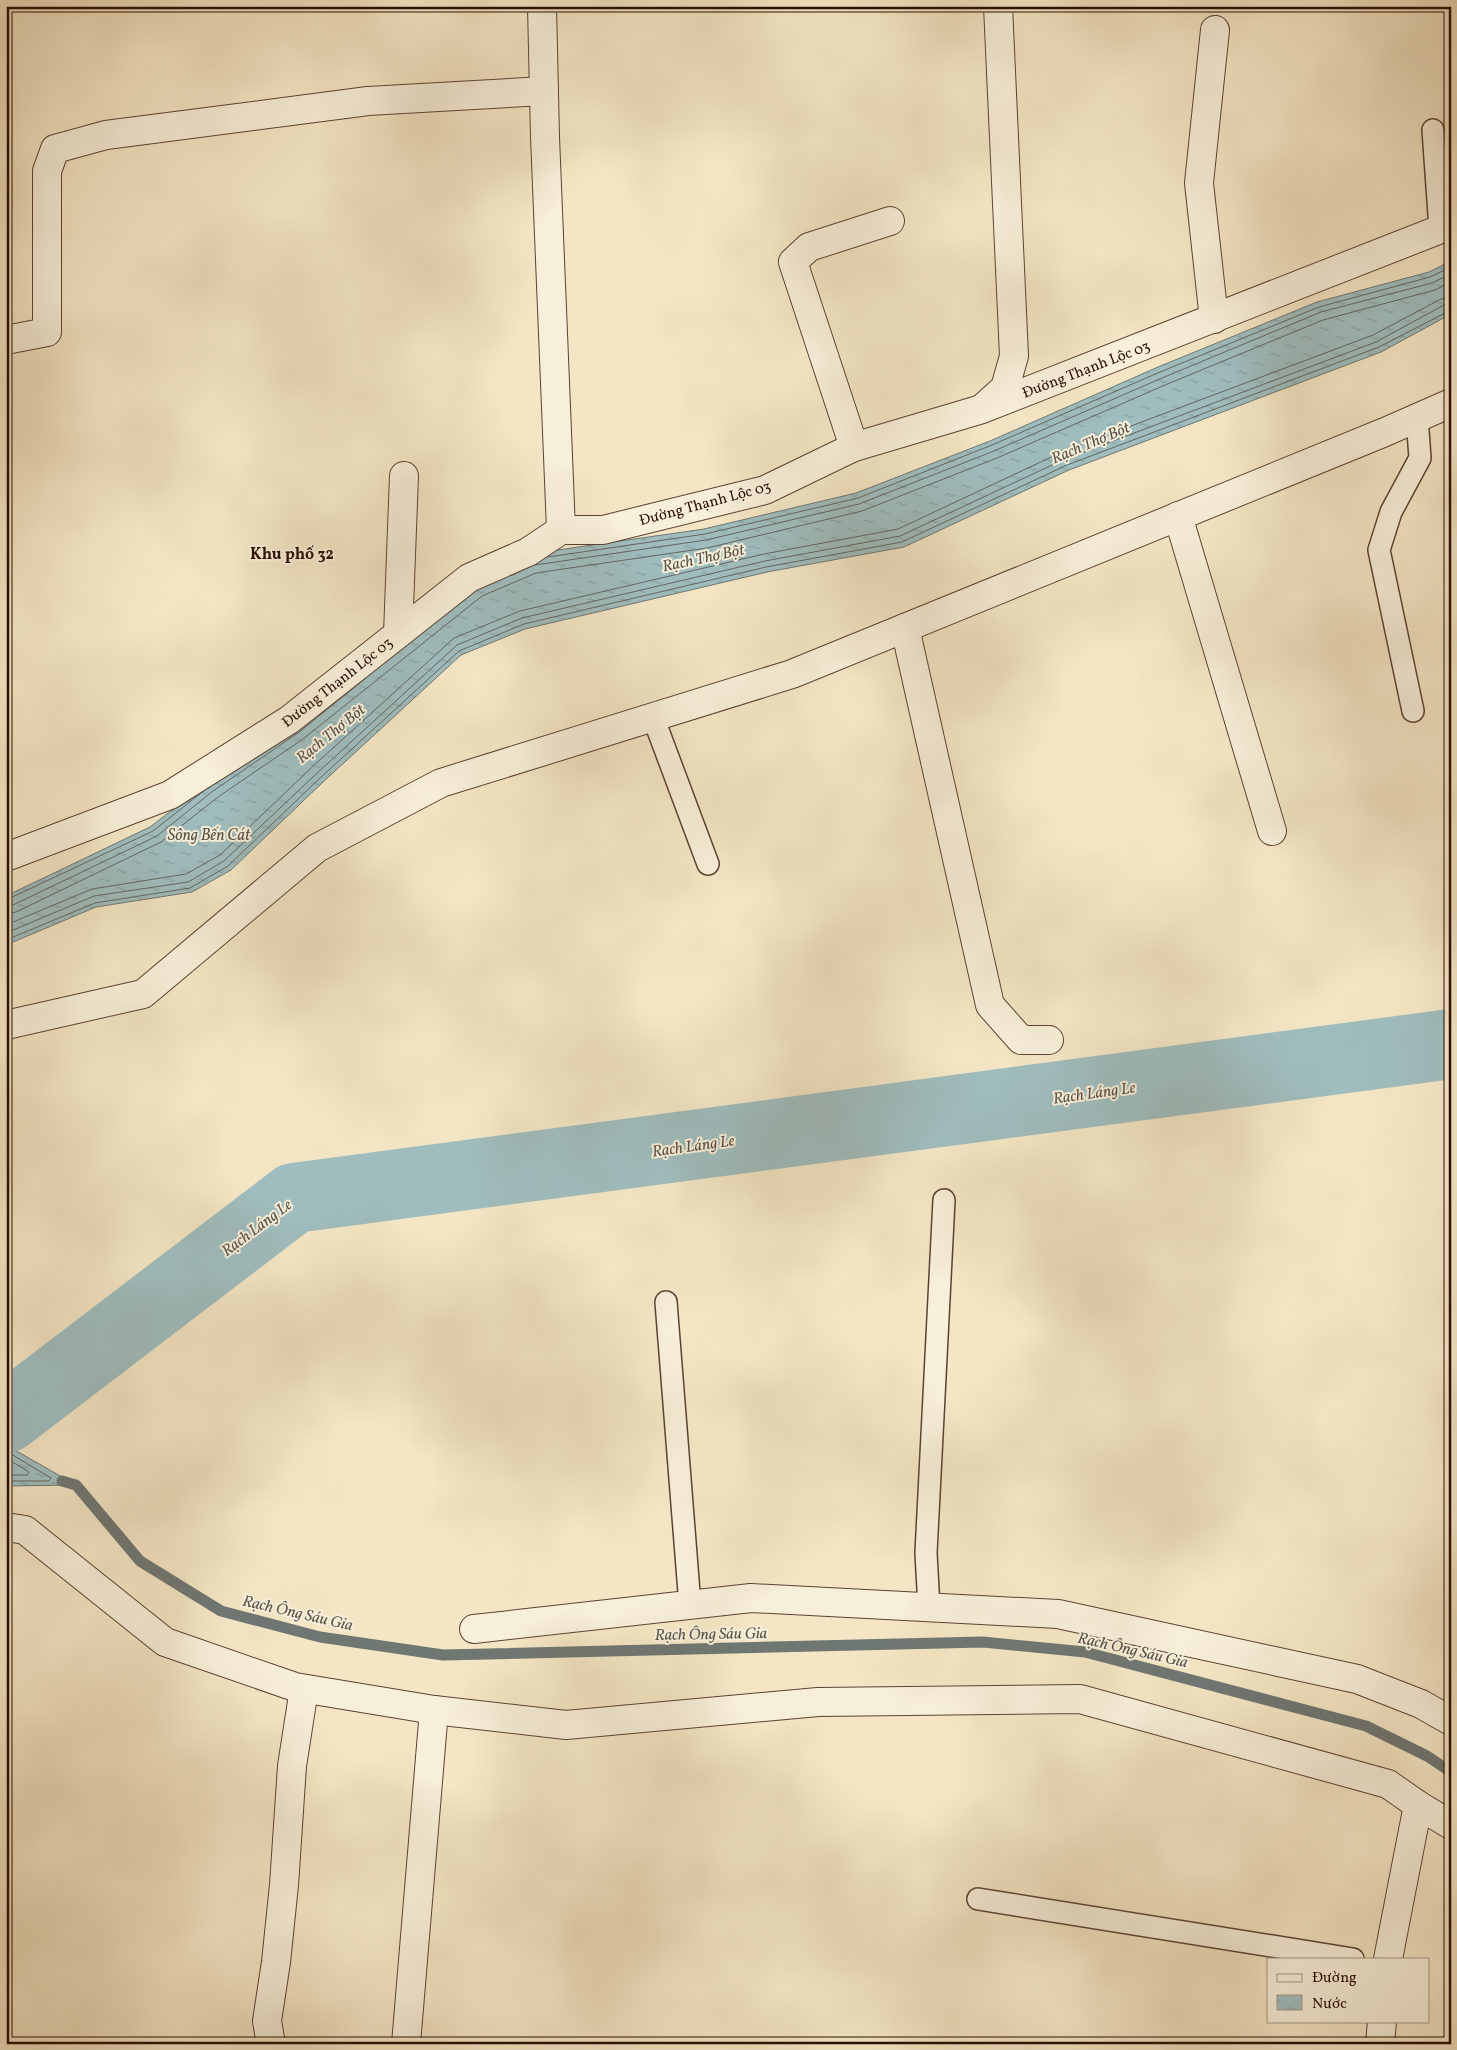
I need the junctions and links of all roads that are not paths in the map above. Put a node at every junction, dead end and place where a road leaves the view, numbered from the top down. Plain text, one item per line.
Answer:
1 (542, 6) edge
2 (998, 6) edge
3 (1215, 30) dead end
4 (544, 92) junction
5 (1433, 130) dead end
6 (890, 221) dead end
7 (1445, 227) edge
8 (1214, 319) junction
9 (6, 340) edge
10 (1451, 403) edge
11 (982, 409) junction
12 (1417, 418) junction
13 (854, 446) junction
14 (404, 476) dead end
15 (1178, 516) junction
16 (561, 530) junction
17 (905, 628) junction
18 (398, 634) junction
19 (1412, 711) dead end
20 (653, 717) junction
21 (1272, 831) dead end
22 (6, 857) edge
23 (708, 864) dead end
24 (6, 1025) edge
25 (1049, 1040) dead end
26 (944, 1200) dead end
27 (666, 1302) dead end
28 (6, 1527) edge
29 (690, 1605) junction
30 (929, 1607) junction
31 (474, 1630) dead end
32 (304, 1689) junction
33 (434, 1710) junction
34 (1451, 1720) edge
35 (1418, 1806) junction
36 (1451, 1825) edge
37 (978, 1899) dead end
38 (1347, 1958) edge
39 (1388, 1958) edge
40 (1382, 2022) edge
41 (270, 2044) edge
42 (406, 2044) edge
43 (1380, 2044) edge

1 - 4 street
2 - 11 street
3 - 8 street
4 - 9 street
4 - 16 street
5 - 7 lane
6 - 13 street
7 - 8 street, Đường Thạnh Lộc 03
8 - 11 street, Đường Thạnh Lộc 03
10 - 12 street
11 - 13 street, Đường Thạnh Lộc 03
12 - 15 street
12 - 19 lane
13 - 16 street, Đường Thạnh Lộc 03
14 - 18 street
15 - 17 street
15 - 21 street
16 - 18 street, Đường Thạnh Lộc 03
17 - 20 street
17 - 25 street
18 - 22 street, Đường Thạnh Lộc 03
20 - 23 lane
20 - 24 street
26 - 30 lane
27 - 29 lane
28 - 32 street
29 - 30 street
29 - 31 street
30 - 34 street
32 - 33 street
32 - 41 street
33 - 35 street
33 - 42 street
35 - 36 street
35 - 39 street
37 - 38 lane
40 - 43 street

